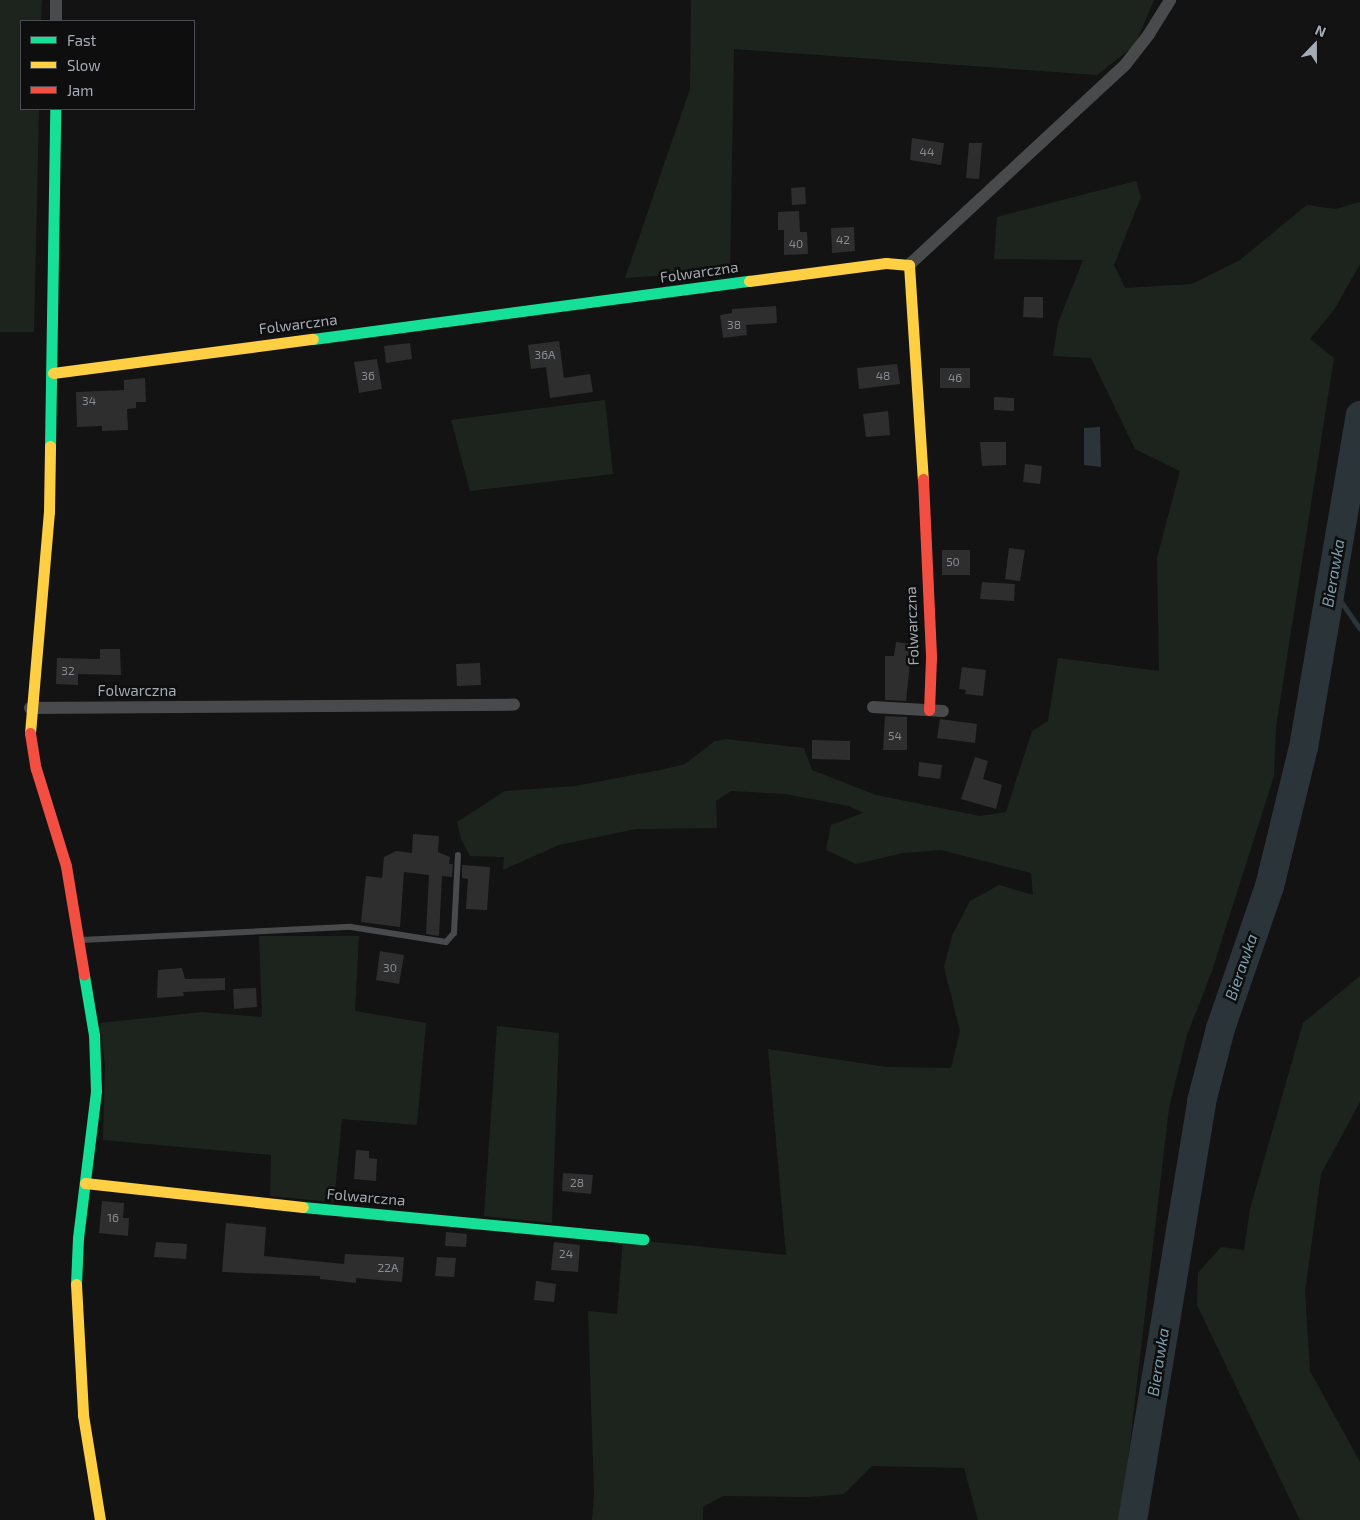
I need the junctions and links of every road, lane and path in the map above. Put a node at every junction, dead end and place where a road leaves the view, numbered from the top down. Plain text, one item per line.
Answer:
1 (56, 0) edge
2 (1170, 0) edge
3 (56, 20) edge
4 (55, 110) edge
5 (908, 265) junction
6 (52, 373) junction
7 (514, 705) dead end
8 (873, 707) dead end
9 (30, 708) junction
10 (929, 710) junction
11 (942, 711) dead end
12 (458, 855) dead end
13 (80, 940) junction
14 (85, 1183) junction
15 (644, 1239) dead end
16 (100, 1520) edge

1 - 3 street
2 - 5 street
4 - 6 street
5 - 6 street, Folwarczna
5 - 10 street, Folwarczna
6 - 9 street
7 - 9 street, Folwarczna
8 - 10 street
9 - 13 street
10 - 11 street
12 - 13 lane
13 - 14 street
14 - 15 street, Folwarczna
14 - 16 street

